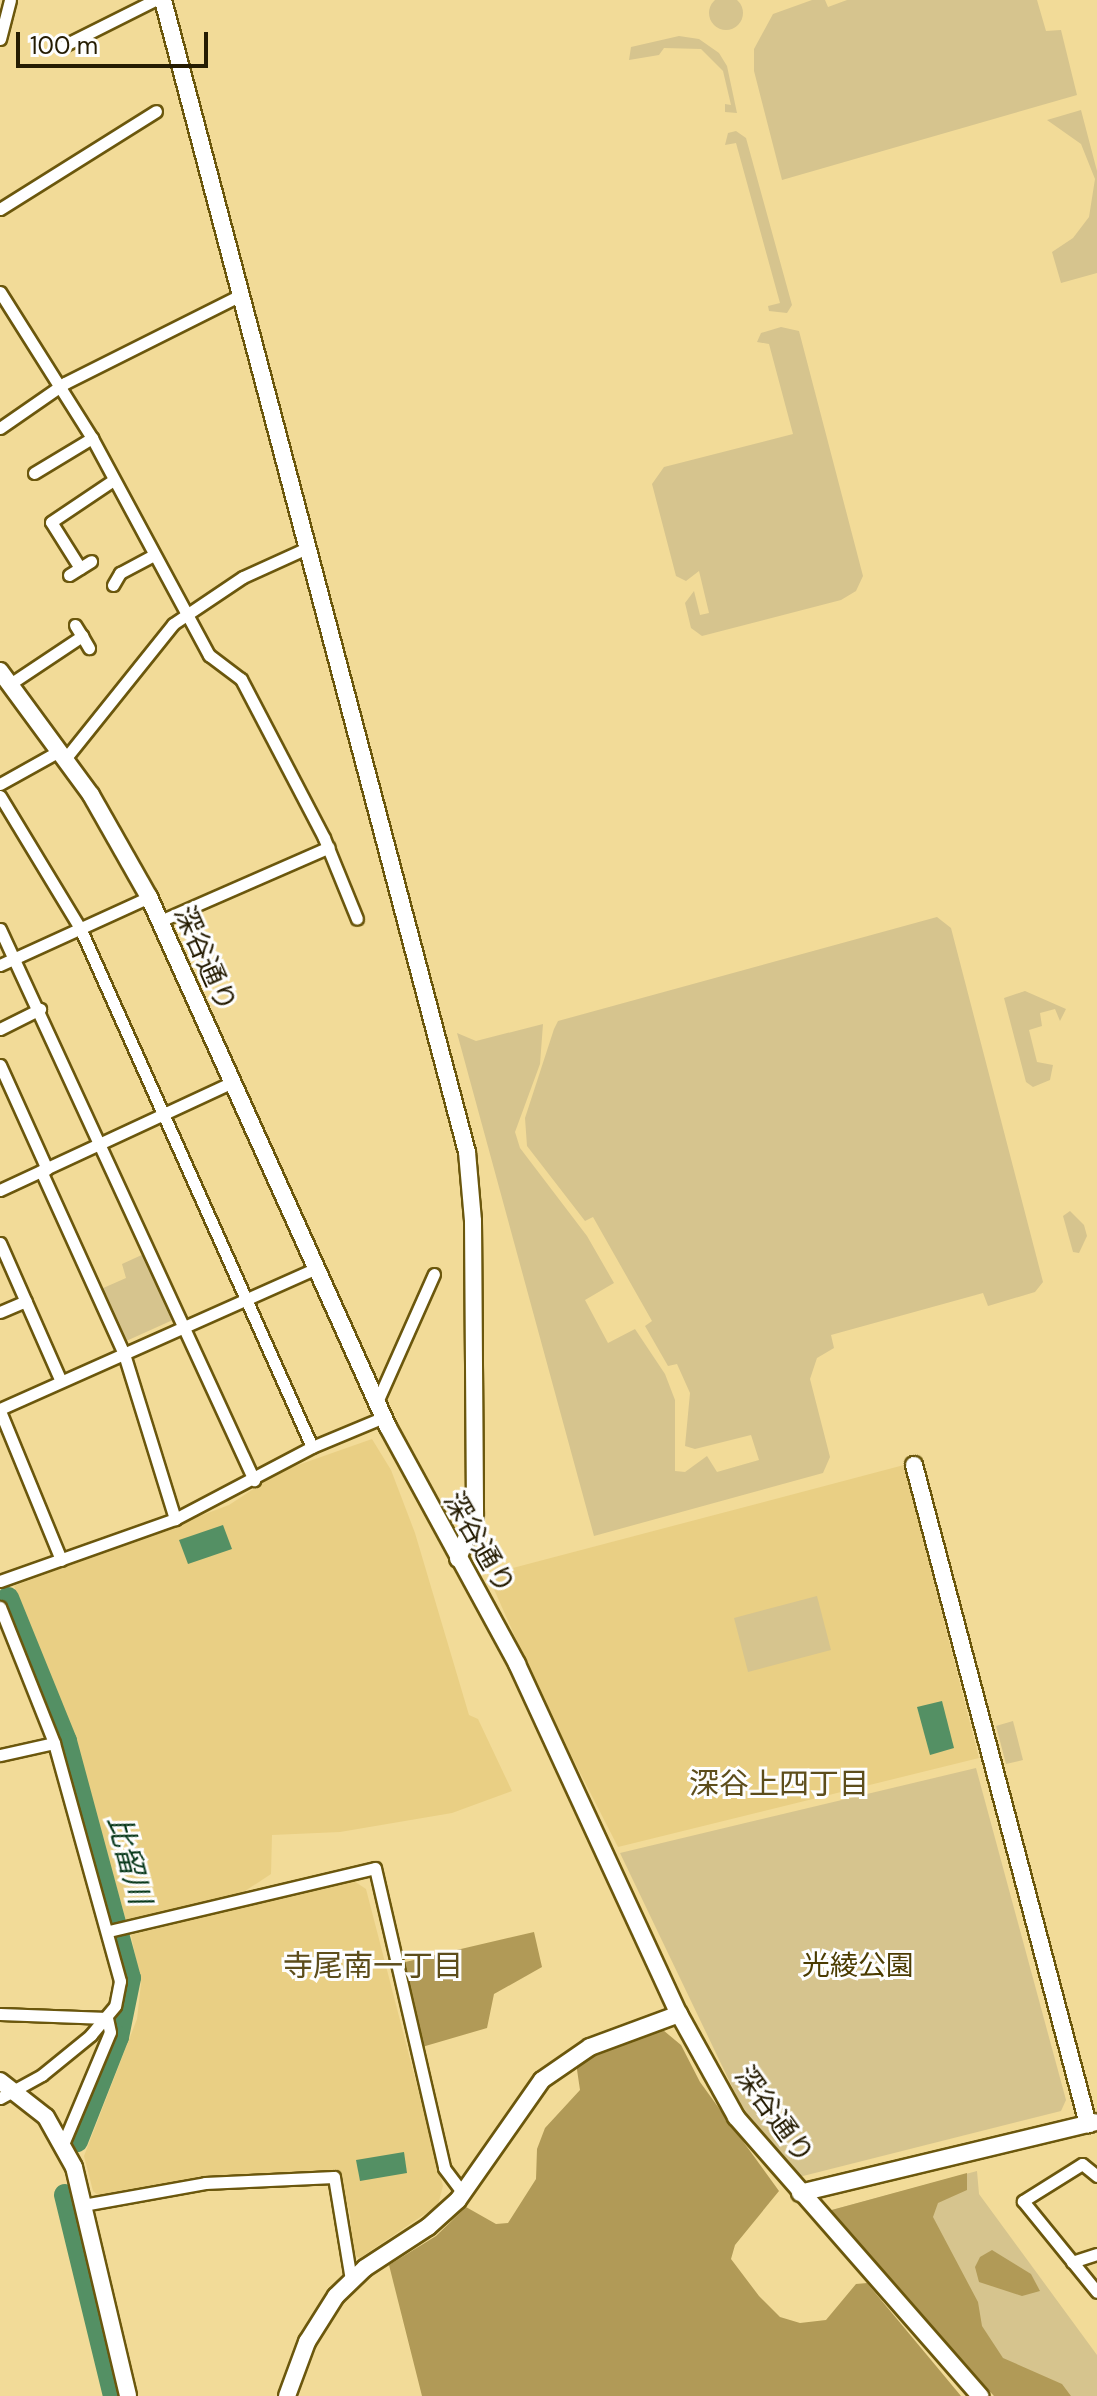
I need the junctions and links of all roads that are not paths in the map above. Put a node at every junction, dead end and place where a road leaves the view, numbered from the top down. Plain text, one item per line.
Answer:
1 (10, 0) edge
2 (122, 0) edge
3 (155, 0) edge
4 (163, 0) edge
5 (130, 13) junction
6 (0, 39) edge
7 (63, 46) dead end
8 (156, 111) dead end
9 (0, 209) edge
10 (241, 295) junction
11 (2, 299) edge
12 (61, 390) junction
13 (0, 428) edge
14 (92, 438) junction
15 (34, 473) dead end
16 (112, 481) junction
17 (309, 547) junction
18 (154, 555) junction
19 (91, 561) dead end
20 (113, 585) dead end
21 (188, 614) junction
22 (75, 625) dead end
23 (82, 636) junction
24 (89, 648) dead end
25 (5, 677) edge
26 (62, 755) junction
27 (0, 784) edge
28 (0, 796) edge
29 (329, 847) junction
30 (149, 897) junction
31 (357, 919) dead end
32 (160, 921) junction
33 (80, 928) junction
34 (0, 929) edge
35 (16, 958) junction
36 (0, 965) edge
37 (40, 1009) junction
38 (0, 1029) edge
39 (0, 1065) edge
40 (233, 1082) junction
41 (162, 1114) junction
42 (102, 1142) junction
43 (44, 1170) junction
44 (0, 1190) edge
45 (0, 1245) edge
46 (316, 1268) junction
47 (434, 1274) dead end
48 (246, 1300) junction
49 (26, 1301) junction
50 (0, 1312) edge
51 (186, 1328) junction
52 (124, 1354) junction
53 (61, 1381) junction
54 (0, 1410) edge
55 (380, 1410) junction
56 (312, 1447) junction
57 (914, 1465) dead end
58 (254, 1480) junction
59 (175, 1519) junction
60 (458, 1559) junction
61 (61, 1560) junction
62 (0, 1581) edge
63 (0, 1607) edge
64 (54, 1743) junction
65 (0, 1755) edge
66 (115, 1930) junction
67 (0, 2014) edge
68 (679, 2014) junction
69 (107, 2018) junction
70 (0, 2081) edge
71 (8, 2094) edge
72 (1092, 2123) edge
73 (63, 2144) junction
74 (1097, 2176) edge
75 (463, 2193) junction
76 (800, 2193) junction
77 (83, 2205) junction
78 (1097, 2254) edge
79 (1072, 2262) junction
80 (351, 2280) junction
81 (1097, 2292) edge
82 (128, 2396) edge
83 (287, 2396) edge
84 (980, 2396) edge

1 - 6 street
2 - 5 street
3 - 5 street
4 - 10 street
5 - 7 street
8 - 9 street
10 - 12 street
10 - 17 street
11 - 12 street
12 - 13 street
12 - 14 street
14 - 15 street
14 - 16 street
16 - 18 street
16 - 19 street
17 - 21 street
17 - 60 street
18 - 20 street
18 - 21 street
21 - 26 street
21 - 29 street
22 - 23 street
23 - 24 street
23 - 25 street
25 - 26 street, 深谷通り
26 - 27 street
26 - 30 street, 深谷通り
28 - 33 street
29 - 31 street
29 - 32 street
30 - 32 street, 深谷通り
30 - 33 street
32 - 40 street, 深谷通り
33 - 35 street
33 - 41 street
34 - 35 street
35 - 36 street
35 - 37 street
37 - 38 street
37 - 42 street
39 - 43 street
40 - 41 street
40 - 46 street, 深谷通り
41 - 42 street
41 - 48 street
42 - 43 street
42 - 51 street
43 - 44 street
43 - 52 street
45 - 49 street
46 - 48 street
46 - 55 street, 深谷通り
47 - 55 street
48 - 51 street
48 - 56 street
49 - 50 street
49 - 53 street
51 - 52 street
51 - 58 street
52 - 53 street
52 - 59 street
53 - 54 street
54 - 61 street
55 - 56 street
55 - 60 street, 深谷通り
56 - 58 street
57 - 72 street
58 - 59 street
59 - 61 street
60 - 68 street, 深谷通り
61 - 62 street
63 - 64 street
64 - 65 street
64 - 66 street
66 - 69 street
66 - 75 street
67 - 69 street
68 - 75 street
68 - 76 street, 深谷通り
69 - 71 street
69 - 73 street
70 - 71 street
71 - 73 street
72 - 76 street
73 - 77 street
74 - 79 street
75 - 80 street
76 - 84 street, 深谷通り
77 - 80 street
77 - 82 street
78 - 79 street
79 - 81 street
80 - 83 street

